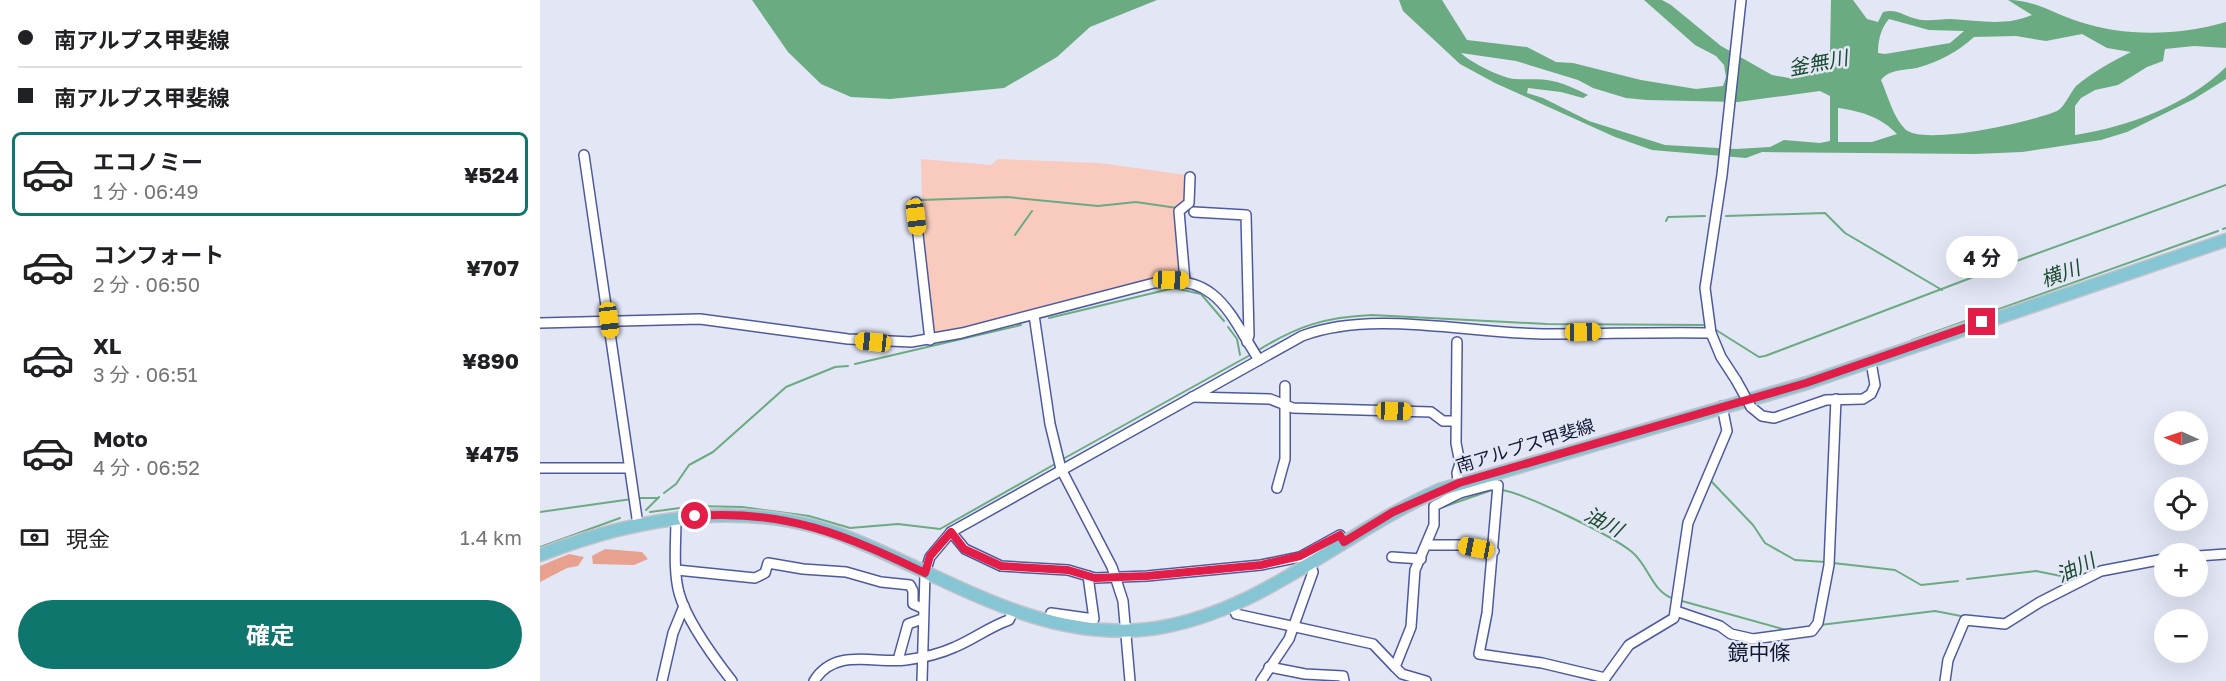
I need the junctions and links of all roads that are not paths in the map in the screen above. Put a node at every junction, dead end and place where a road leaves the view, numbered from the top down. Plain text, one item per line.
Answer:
1 (1741, 0) edge
2 (584, 155) dead end
3 (1190, 177) dead end
4 (916, 201) dead end
5 (1194, 212) dead end
6 (2226, 240) edge
7 (1185, 281) junction
8 (1034, 315) junction
9 (609, 320) junction
10 (540, 323) edge
11 (1711, 333) junction
12 (930, 340) junction
13 (1247, 342) junction
14 (1457, 342) dead end
15 (1259, 360) junction
16 (1871, 362) junction
17 (1285, 386) dead end
18 (1191, 396) junction
19 (1836, 399) junction
20 (1287, 406) junction
21 (1722, 406) junction
22 (1455, 422) junction
23 (540, 468) edge
24 (629, 468) junction
25 (1061, 469) junction
26 (1276, 488) dead end
27 (1460, 488) junction
28 (676, 518) junction
29 (638, 525) junction
30 (951, 532) junction
31 (1344, 542) junction
32 (1428, 544) junction
33 (1494, 551) junction
34 (2226, 554) edge
35 (540, 555) edge
36 (2208, 555) edge
37 (1392, 557) dead end
38 (1421, 559) junction
39 (2154, 561) edge
40 (1310, 562) junction
41 (677, 570) junction
42 (925, 573) junction
43 (1088, 576) junction
44 (1116, 578) junction
45 (1233, 605) junction
46 (684, 606) junction
47 (922, 608) junction
48 (1013, 611) junction
49 (1676, 611) junction
50 (922, 619) junction
51 (1050, 622) junction
52 (1294, 627) junction
53 (1127, 630) junction
54 (922, 655) junction
55 (898, 660) junction
56 (1269, 667) junction
57 (1399, 674) edge
58 (1604, 679) edge
59 (662, 681) edge
60 (732, 681) edge
61 (814, 681) edge
62 (922, 681) edge
63 (1130, 681) edge
64 (1261, 681) edge
65 (1344, 681) edge
66 (1426, 681) edge
67 (1945, 681) edge

1 - 11 street
2 - 9 street
3 - 7 street
4 - 12 street
5 - 13 street
6 - 16 main road, 南アルプス甲斐線
7 - 8 street
7 - 13 street
8 - 12 street
8 - 25 street
9 - 10 street
9 - 12 street
9 - 24 street
11 - 15 street
11 - 19 street, bridge
13 - 15 street
14 - 22 street
15 - 18 street
16 - 19 street
16 - 21 main road, 南アルプス甲斐線
17 - 20 street
18 - 20 street
18 - 25 street
19 - 49 street
20 - 22 street
20 - 26 street
21 - 27 main road, 南アルプス甲斐線
21 - 49 street
22 - 27 street
23 - 24 street
24 - 29 street
25 - 30 street
25 - 44 street
27 - 31 main road, 南アルプス甲斐線
27 - 32 street
27 - 33 street
28 - 29 main road, 南アルプス甲斐線
28 - 41 street
28 - 42 main road, 南アルプス甲斐線
29 - 35 main road, 南アルプス甲斐線
30 - 42 street
30 - 43 street
31 - 40 main road, 南アルプス甲斐線
31 - 44 street
32 - 33 street
32 - 38 street
33 - 58 street
34 - 36 street
37 - 38 street
38 - 57 street
39 - 67 street
40 - 45 main road, 南アルプス甲斐線
40 - 52 street
41 - 46 street
41 - 47 street
42 - 47 street
42 - 48 main road, 南アルプス甲斐線
43 - 44 street
43 - 51 street
44 - 53 street
45 - 52 street
45 - 53 main road, 南アルプス甲斐線
46 - 59 street
46 - 60 street
47 - 50 street
48 - 51 main road, 南アルプス甲斐線
48 - 54 street
49 - 58 street
50 - 54 street
50 - 55 street
51 - 53 main road, 南アルプス甲斐線
52 - 56 street
52 - 57 street
53 - 63 street
54 - 55 street
54 - 62 street
55 - 61 street
56 - 64 street
56 - 65 street
57 - 66 street

